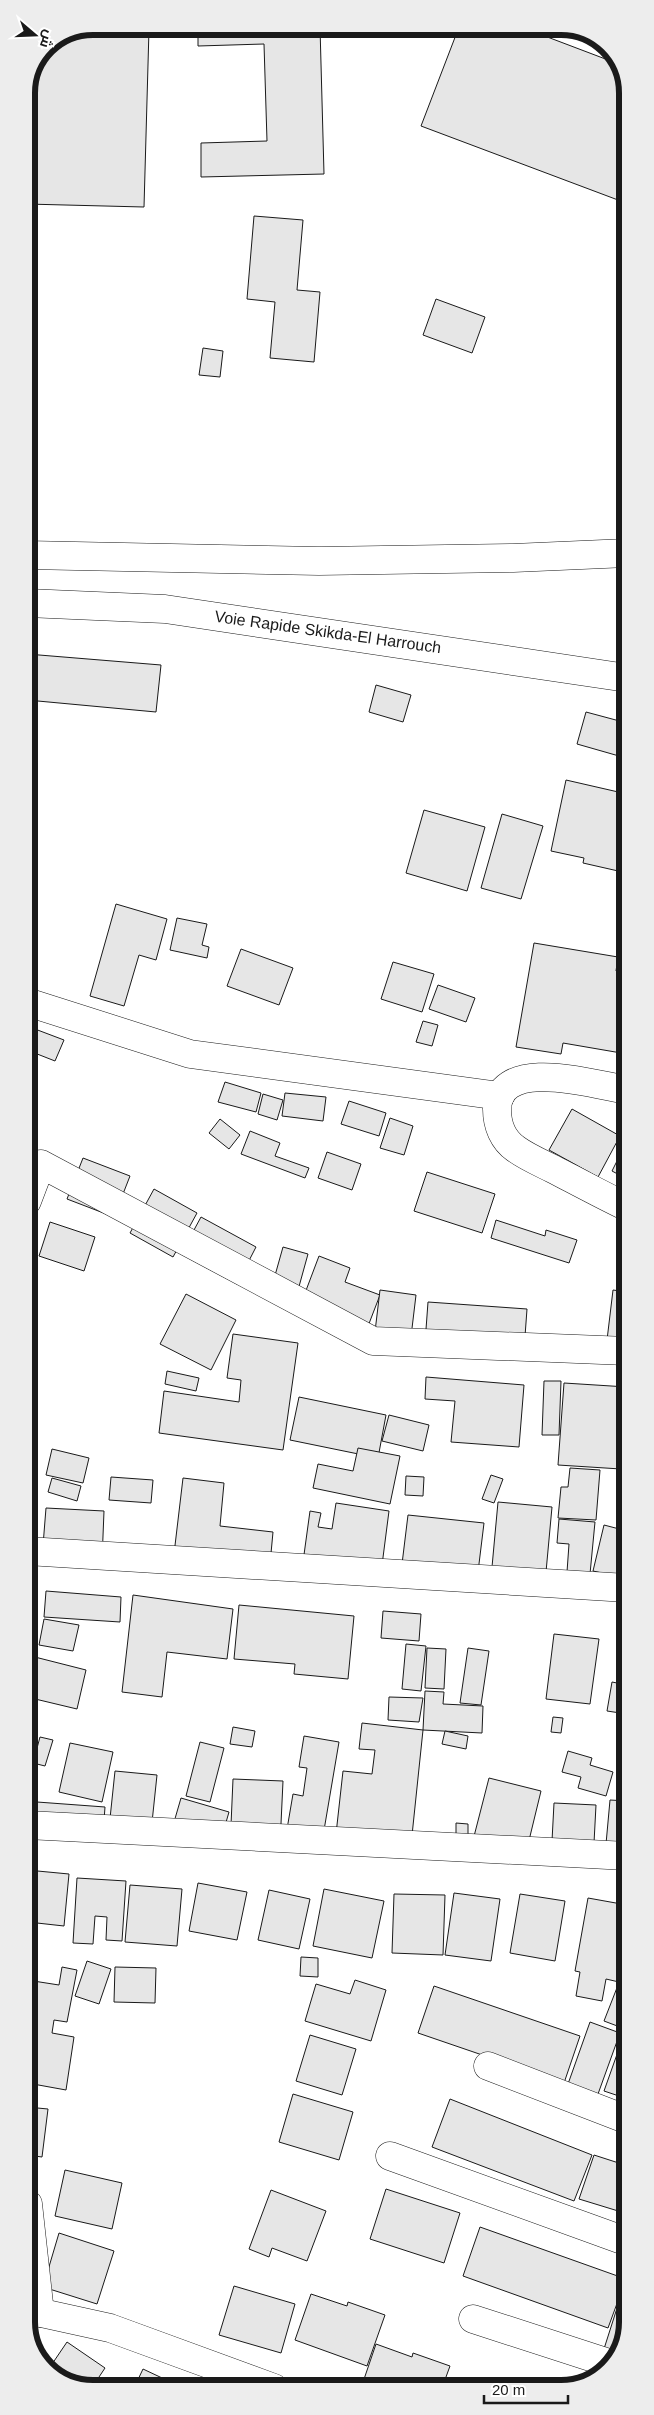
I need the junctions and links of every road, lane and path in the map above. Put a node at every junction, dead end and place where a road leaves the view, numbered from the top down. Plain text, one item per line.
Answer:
1 (619, 552) edge
2 (35, 555) edge
3 (35, 603) edge
4 (619, 677) edge
5 (35, 1005) edge
6 (619, 1089) edge
7 (500, 1096) junction
8 (35, 1180) edge
9 (619, 1204) edge
10 (619, 1351) edge
11 (35, 1551) edge
12 (619, 1588) edge
13 (35, 1825) edge
14 (619, 1856) edge
15 (488, 2066) dead end
16 (619, 2117) edge
17 (390, 2156) dead end
18 (619, 2239) edge
19 (35, 2311) edge
20 (474, 2319) dead end
21 (604, 2361) edge
22 (252, 2380) edge

1 - 2 main road
3 - 4 main road, Voie Rapide Skikda-El Harrouch
5 - 7 main road
6 - 7 main road
7 - 9 main road
8 - 10 main road
11 - 12 main road
13 - 14 main road
15 - 16 main road
17 - 18 main road
19 - 22 main road
20 - 21 main road

